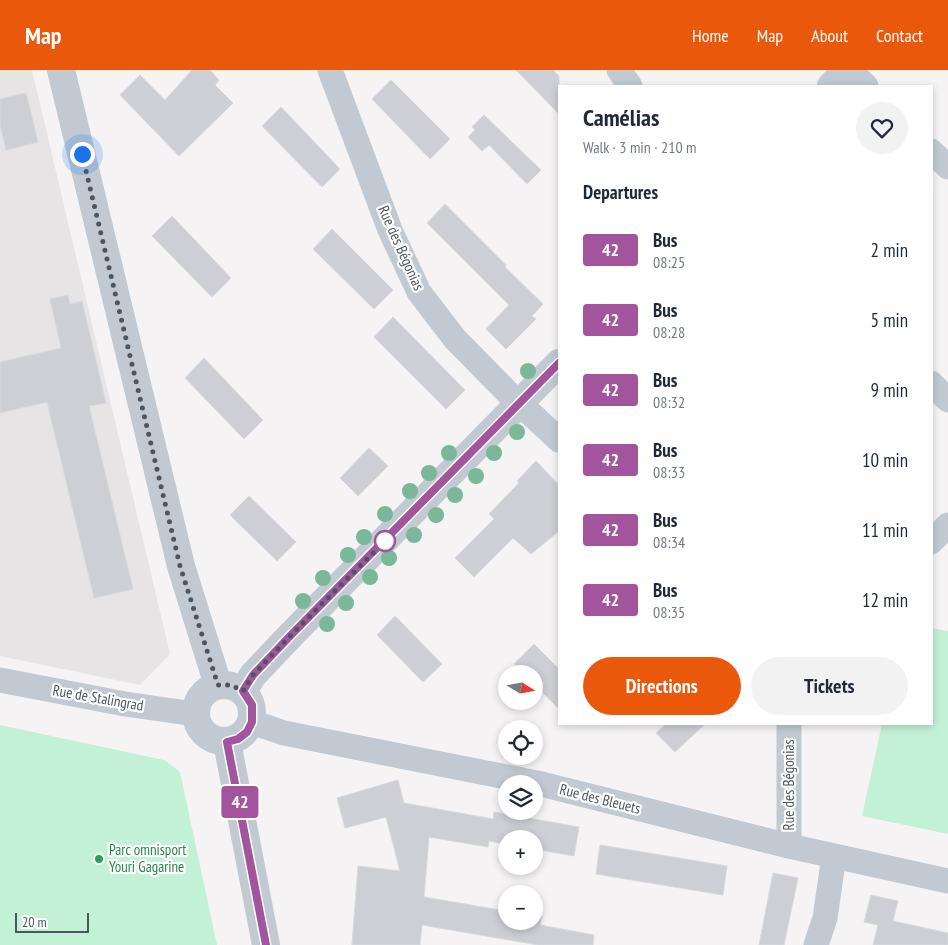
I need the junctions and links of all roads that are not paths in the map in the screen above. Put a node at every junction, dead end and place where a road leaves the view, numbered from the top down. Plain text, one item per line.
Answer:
1 (61, 70) edge
2 (330, 70) edge
3 (619, 70) edge
4 (848, 70) edge
5 (629, 85) edge
6 (832, 85) edge
7 (865, 85) edge
8 (933, 153) edge
9 (948, 167) edge
10 (558, 364) edge
11 (933, 385) edge
12 (948, 400) edge
13 (519, 404) junction
14 (558, 439) edge
15 (948, 525) edge
16 (933, 540) edge
17 (0, 680) edge
18 (230, 688) junction
19 (196, 714) junction
20 (252, 722) junction
21 (789, 725) edge
22 (227, 742) junction
23 (789, 846) junction
24 (834, 856) junction
25 (948, 881) edge
26 (266, 945) edge
27 (816, 945) edge

1 - 18 street
2 - 13 street, Rue des Bégonias
3 - 5 street
4 - 6 street
4 - 7 street
8 - 9 street
10 - 13 street
11 - 12 street
13 - 14 street, Rue des Bégonias
13 - 18 street
15 - 16 street
17 - 19 street, Rue de Stalingrad
18 - 19 street
18 - 20 street
19 - 22 street
20 - 22 street
20 - 23 street, Rue des Bleuets
21 - 23 street, Rue des Bégonias
22 - 26 street
23 - 24 street, Rue des Bleuets
24 - 25 street, Rue des Bleuets
24 - 27 street

